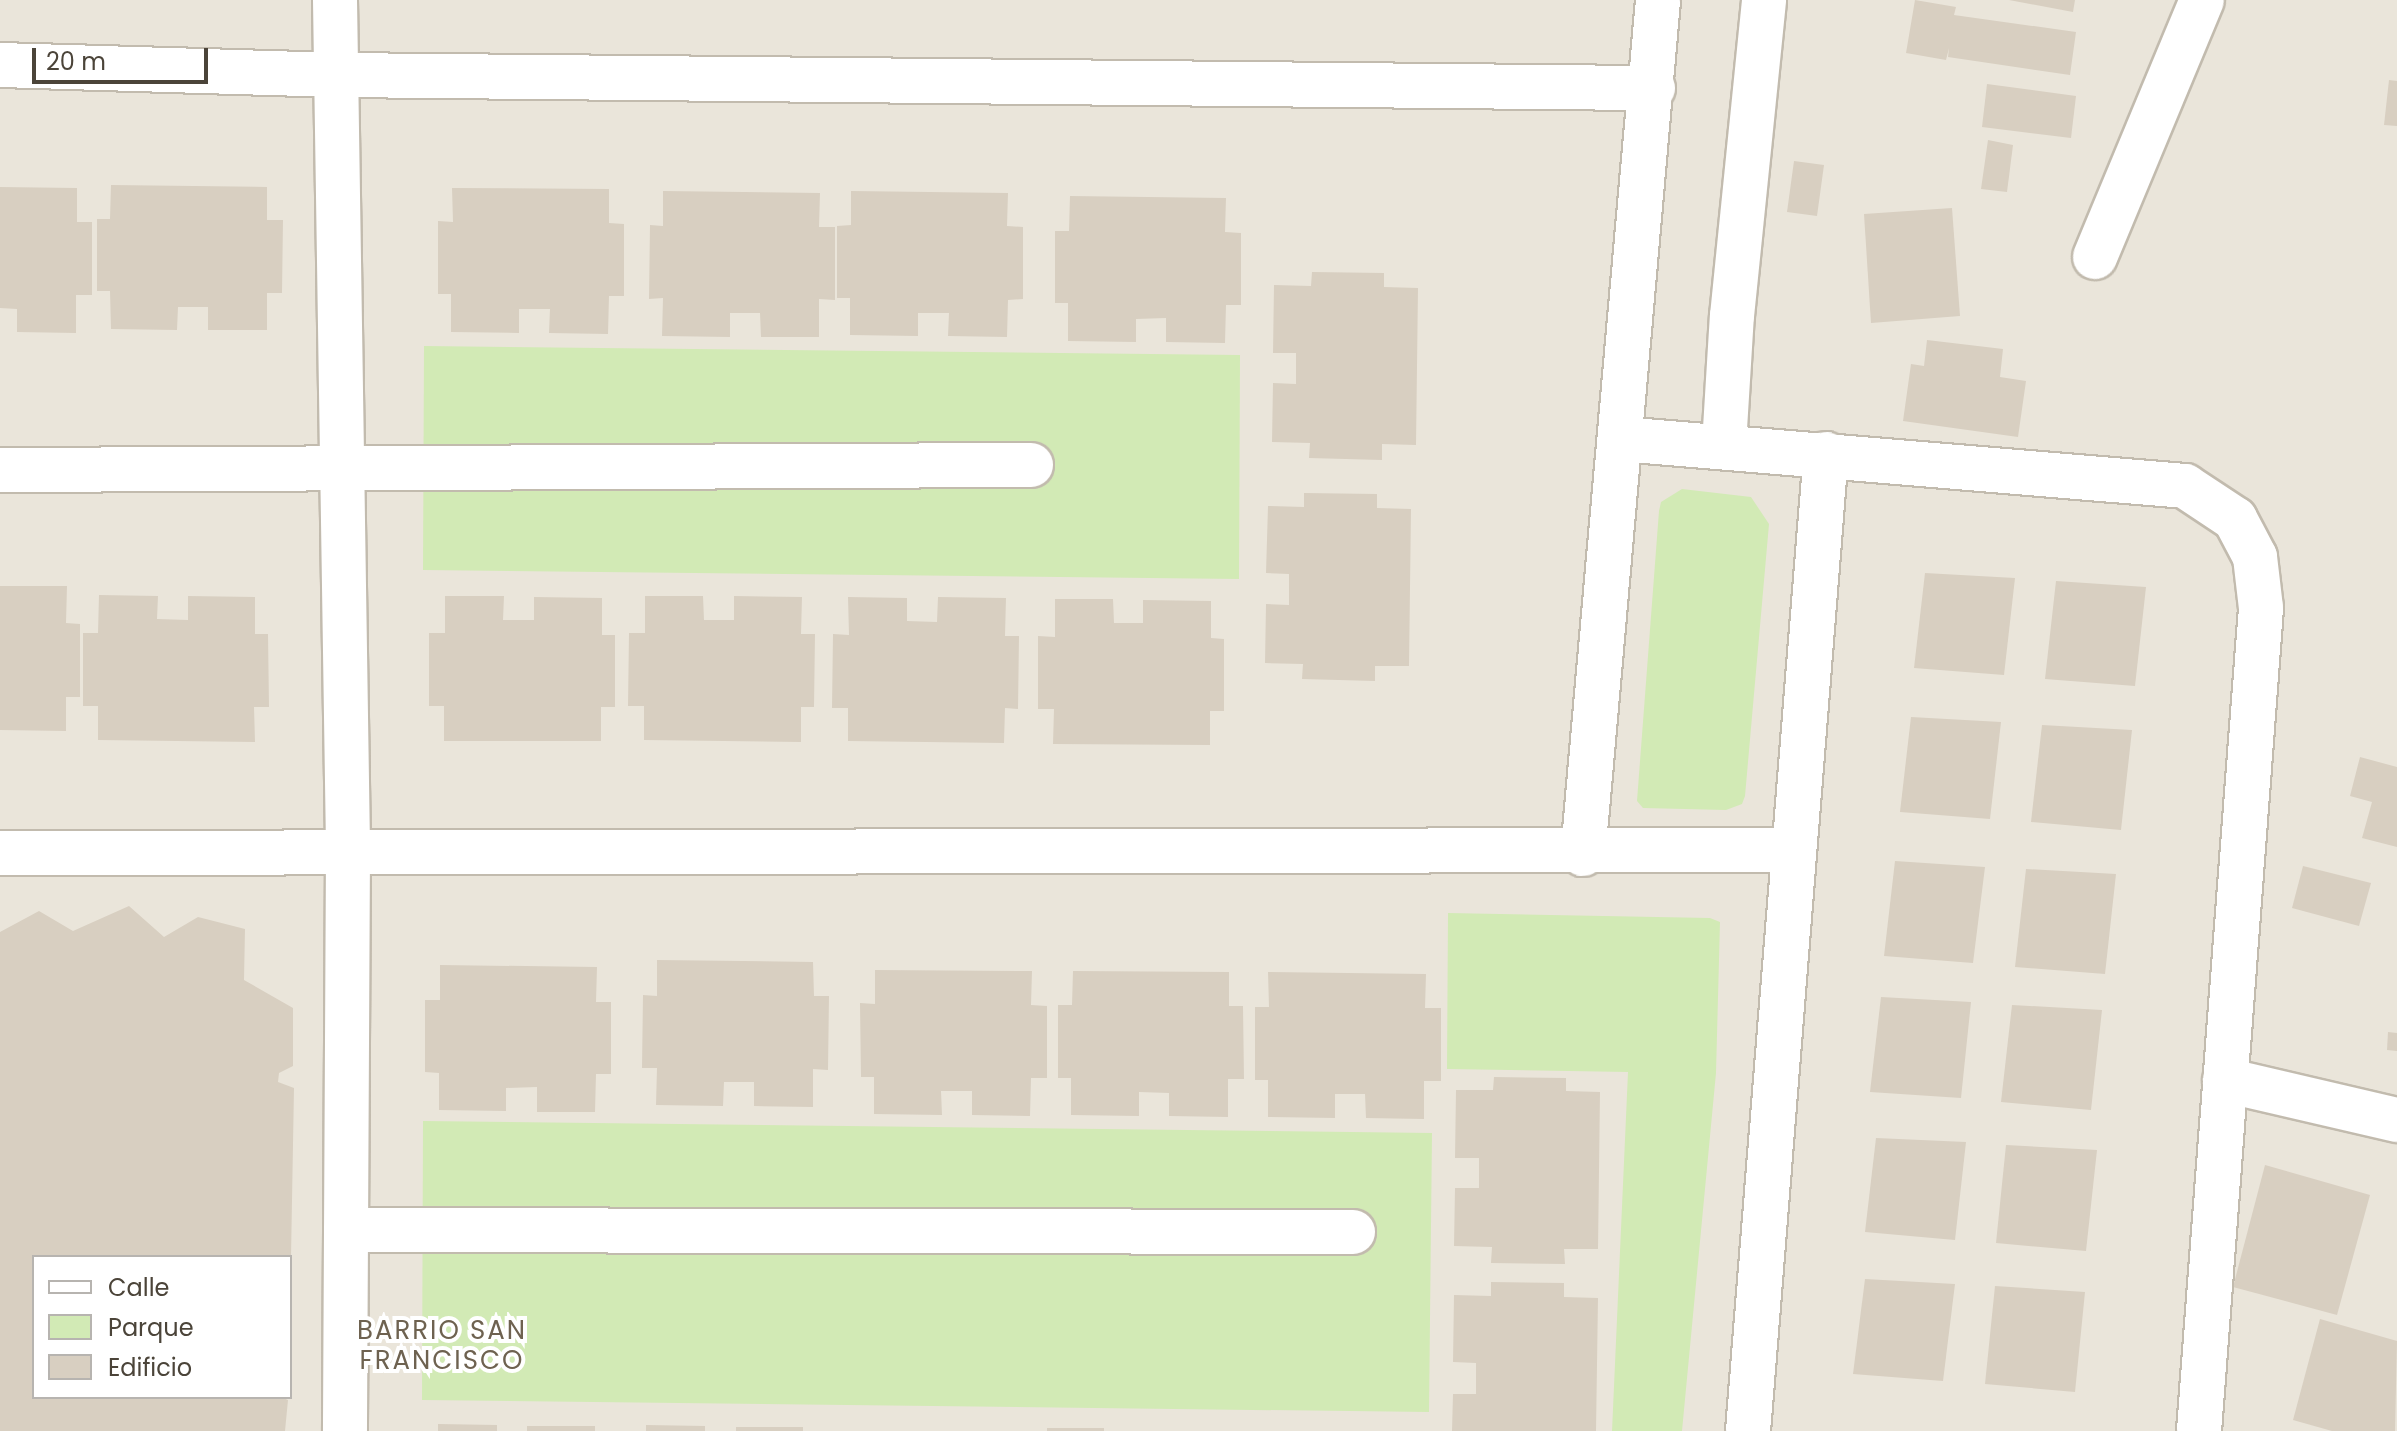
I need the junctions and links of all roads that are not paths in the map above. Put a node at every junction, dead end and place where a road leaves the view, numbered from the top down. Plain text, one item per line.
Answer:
1 (335, 0) edge
2 (1658, 0) edge
3 (1764, 0) edge
4 (2202, 0) edge
5 (0, 65) edge
6 (337, 75) junction
7 (1653, 88) junction
8 (2095, 257) dead end
9 (1621, 439) junction
10 (1724, 445) junction
11 (1826, 454) junction
12 (342, 465) junction
13 (1031, 465) dead end
14 (0, 470) edge
15 (1793, 850) junction
16 (348, 851) junction
17 (0, 853) edge
18 (1583, 854) junction
19 (2225, 1080) junction
20 (2397, 1120) edge
21 (346, 1230) junction
22 (1353, 1232) dead end
23 (345, 1431) edge
24 (1748, 1431) edge
25 (2199, 1431) edge

1 - 6 street
2 - 7 street
3 - 10 street
4 - 8 street
5 - 6 street
6 - 7 street
6 - 12 street
7 - 9 street
9 - 10 street
9 - 18 street
10 - 11 street
11 - 15 street
11 - 19 street
12 - 13 street
12 - 14 street
12 - 16 street
15 - 18 street
15 - 24 street
16 - 17 street
16 - 18 street
16 - 21 street
19 - 20 street
19 - 25 street
21 - 22 street
21 - 23 street

